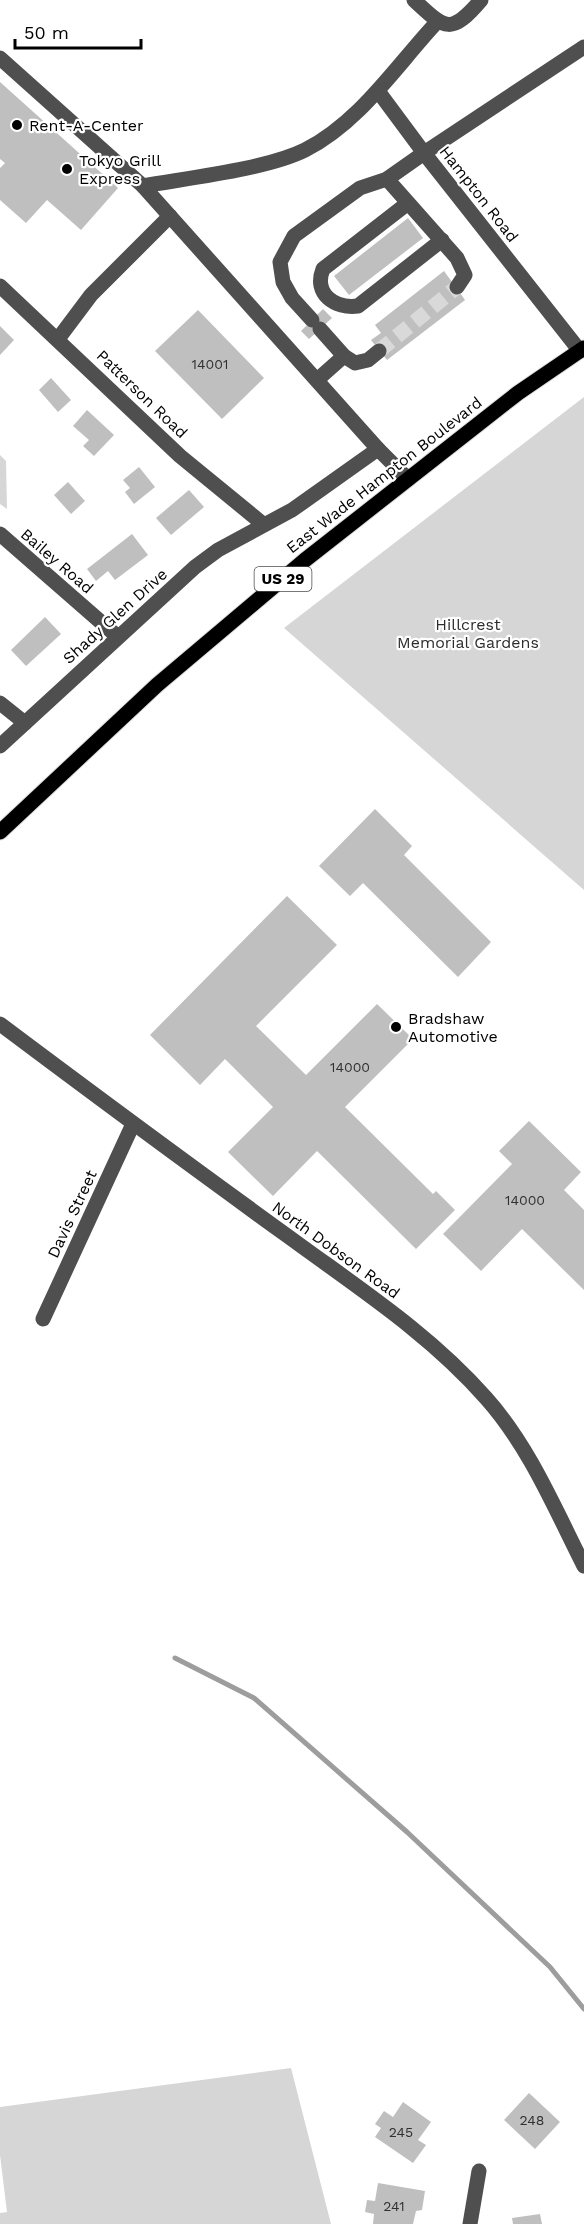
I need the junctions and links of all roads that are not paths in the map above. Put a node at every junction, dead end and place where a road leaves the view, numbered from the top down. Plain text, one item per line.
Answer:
1 (414, 0) edge
2 (481, 0) edge
3 (437, 22) junction
4 (584, 47) edge
5 (0, 58) edge
6 (378, 91) junction
7 (424, 153) junction
8 (387, 179) junction
9 (144, 186) junction
10 (408, 203) junction
11 (170, 216) junction
12 (442, 240) junction
13 (0, 286) edge
14 (457, 287) dead end
15 (58, 339) junction
16 (582, 349) edge
17 (379, 351) tunnel mouth
18 (344, 356) junction
19 (317, 380) junction
20 (378, 449) junction
21 (408, 478) junction
22 (263, 524) junction
23 (0, 534) edge
24 (118, 637) junction
25 (0, 703) edge
26 (25, 723) junction
27 (0, 746) edge
28 (0, 832) edge
29 (0, 1024) edge
30 (132, 1124) junction
31 (43, 1319) dead end
32 (584, 1566) edge
33 (479, 2170) dead end
34 (470, 2224) edge

1 - 3 street
2 - 3 street
3 - 6 street
4 - 7 street, Hampton Road
5 - 9 street
6 - 7 street
6 - 9 street
7 - 8 street
7 - 16 street, Hampton Road
8 - 10 street
8 - 18 street
9 - 11 street
10 - 12 street
10 - 12 street
11 - 15 street
11 - 19 street
12 - 14 street
13 - 15 street, Patterson Road
15 - 22 street, Patterson Road
16 - 21 main road, East Wade Hampton Boulevard / US 29
17 - 18 street
18 - 19 street
19 - 20 street
20 - 21 street
20 - 22 street, Shady Glen Drive
21 - 28 main road, East Wade Hampton Boulevard / US 29
22 - 24 street, Shady Glen Drive
23 - 24 street, Bailey Road
24 - 26 street, Shady Glen Drive
25 - 26 street
26 - 27 street, Shady Glen Drive
29 - 30 street, North Dobson Road
30 - 31 street, Davis Street
30 - 32 street, North Dobson Road
33 - 34 street

